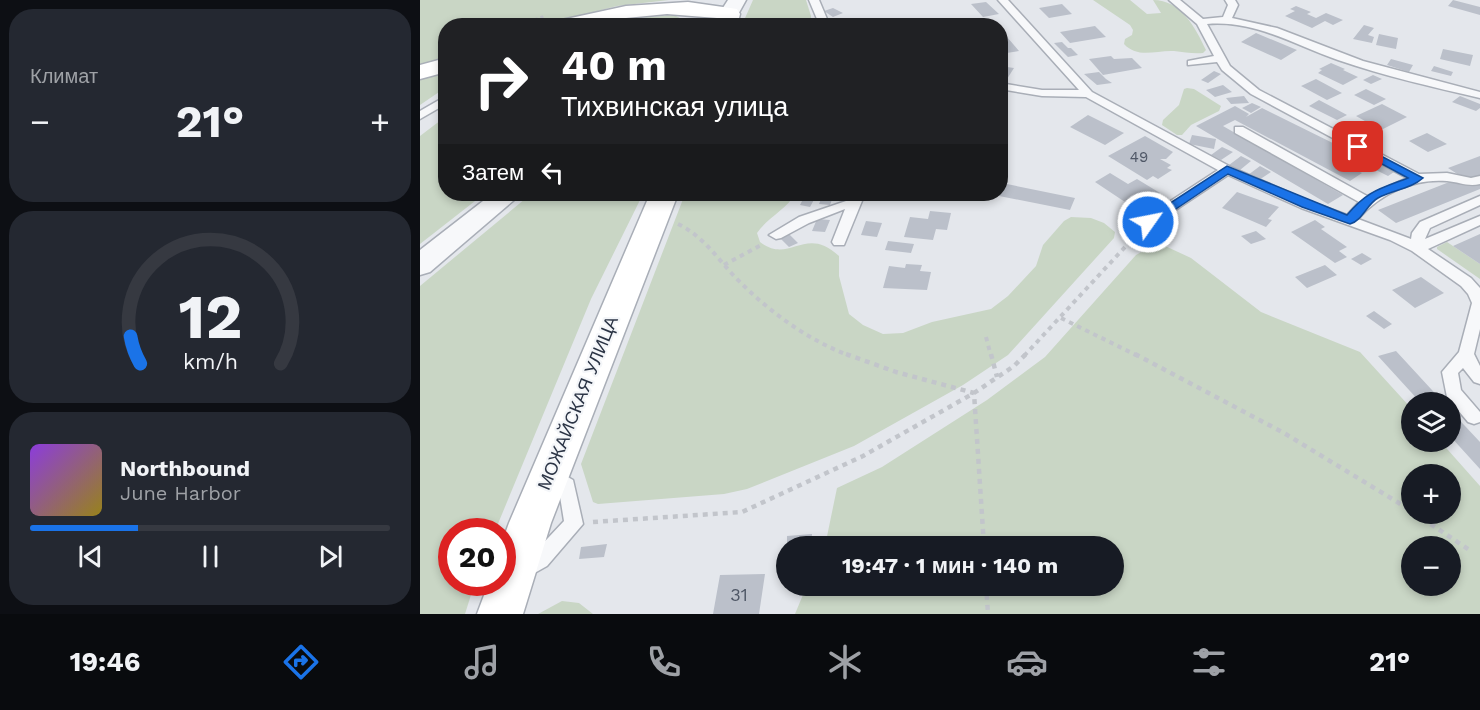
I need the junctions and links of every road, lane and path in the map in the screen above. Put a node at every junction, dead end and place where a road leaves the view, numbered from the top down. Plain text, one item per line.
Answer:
1 (814, 0) edge
2 (1003, 0) edge
3 (1174, 0) edge
4 (1230, 0) edge
5 (731, 13) edge
6 (597, 18) edge
7 (822, 18) edge
8 (1227, 19) junction
9 (1201, 21) junction
10 (1221, 34) dead end
11 (1218, 56) junction
12 (1192, 63) dead end
13 (438, 67) edge
14 (420, 72) edge
15 (1008, 87) edge
16 (1088, 94) junction
17 (1480, 95) edge
18 (438, 104) edge
19 (420, 116) edge
20 (1239, 130) dead end
21 (1227, 170) junction
22 (1417, 178) junction
23 (1480, 180) edge
24 (1480, 200) edge
25 (499, 201) edge
26 (848, 201) edge
27 (855, 201) edge
28 (1366, 201) junction
29 (658, 206) edge
30 (1350, 220) junction
31 (1480, 220) edge
32 (1148, 222) joint
33 (776, 235) joint
34 (839, 242) dead end
35 (1417, 248) junction
36 (420, 265) edge
37 (724, 265) junction
38 (1061, 318) junction
39 (1476, 326) edge
40 (986, 337) dead end
41 (1466, 354) junction
42 (997, 377) junction
43 (1480, 378) edge
44 (974, 393) junction
45 (1474, 417) dead end
46 (547, 479) junction
47 (1401, 505) edge
48 (574, 524) junction
49 (1431, 524) edge
50 (983, 536) edge
51 (1471, 551) dead end
52 (516, 565) edge
53 (516, 572) edge
54 (506, 596) edge
55 (987, 596) edge
56 (500, 614) edge
57 (988, 614) edge

1 - 7 lane
2 - 16 lane
3 - 9 lane
4 - 8 lane
5 - 6 main road
8 - 9 lane
8 - 17 lane
9 - 11 lane
10 - 11 lane
11 - 12 lane
11 - 22 lane
13 - 14 main road
15 - 16 lane
16 - 21 lane
18 - 19 lane
20 - 28 lane
21 - 30 lane
21 - 32 lane
22 - 23 lane
22 - 28 lane
24 - 35 lane
25 - 36 street
26 - 33 lane
27 - 34 lane
28 - 30 lane
29 - 37 path
29 - 46 main road, МОЖАЙСКАЯ УЛИЦА
30 - 35 lane
31 - 35 lane
32 - 38 path
33 - 37 path
35 - 39 lane
37 - 44 path
38 - 42 path
38 - 47 path
39 - 41 lane
40 - 42 path
41 - 43 lane
41 - 45 lane
42 - 44 path
44 - 48 path
44 - 50 path
46 - 48 lane
46 - 52 main road, МОЖАЙСКАЯ УЛИЦА
48 - 53 lane
49 - 51 path
54 - 56 main road, МОЖАЙСКАЯ УЛИЦА
55 - 57 path

